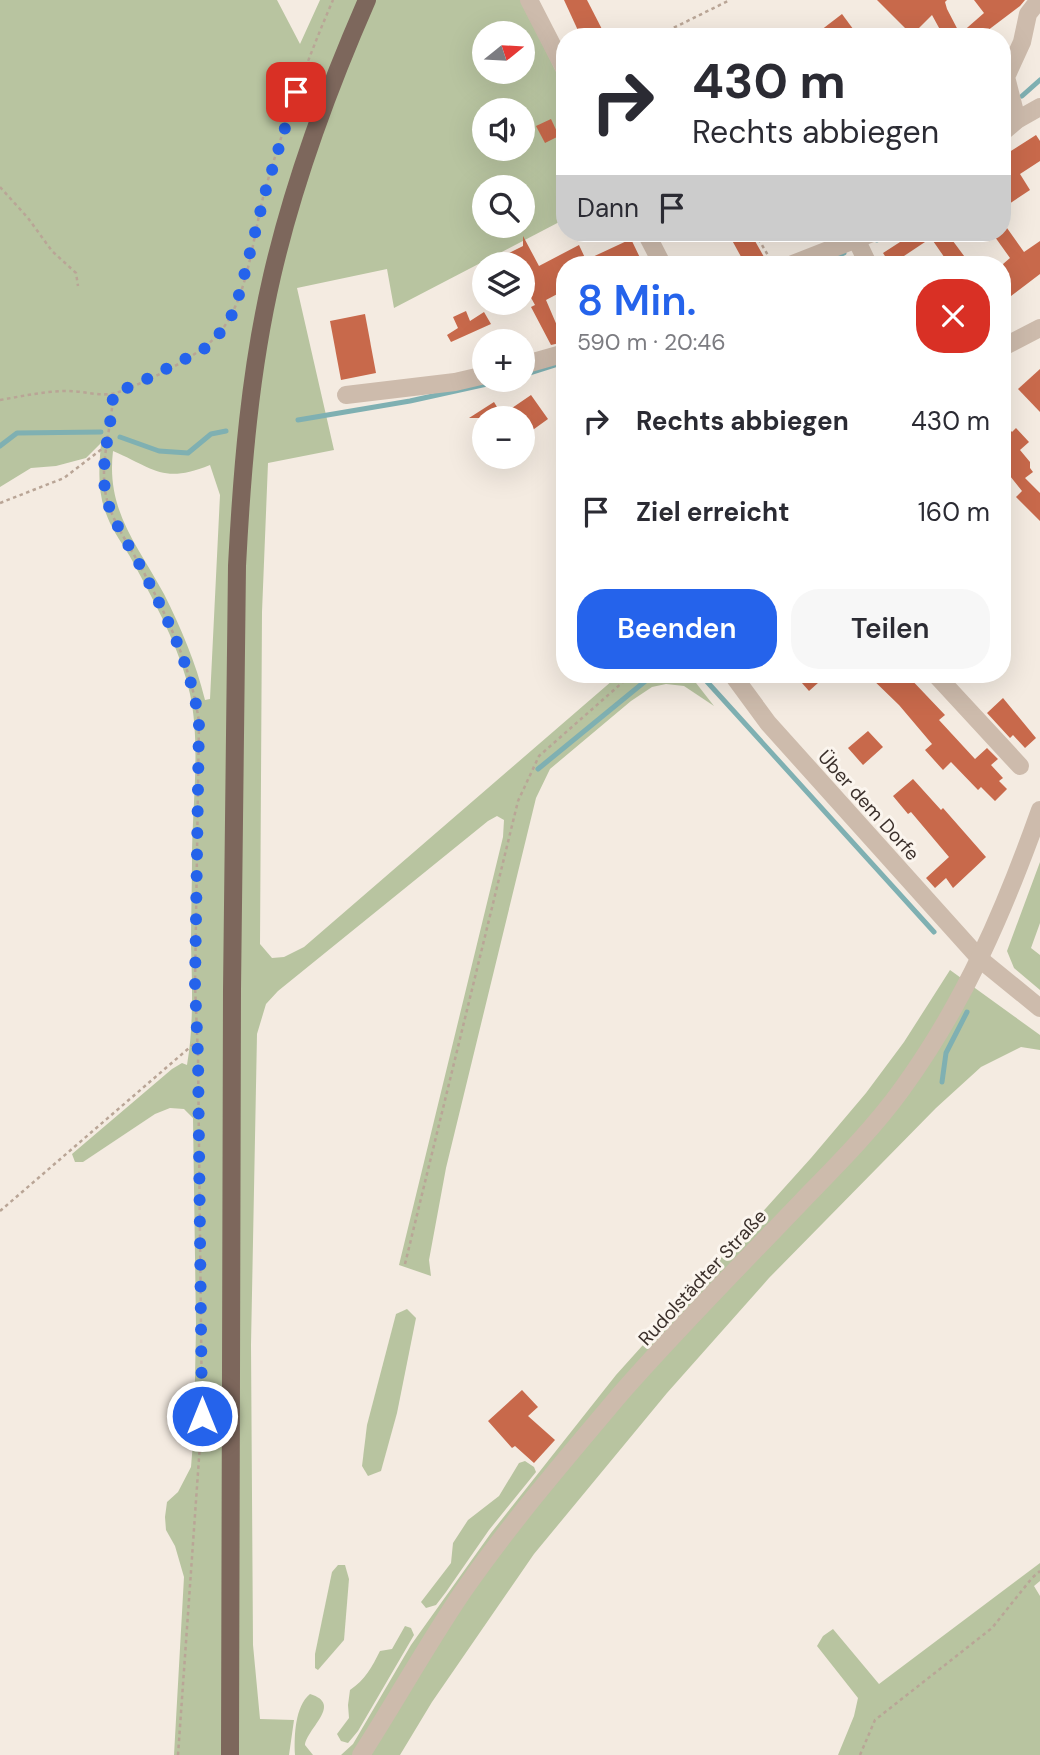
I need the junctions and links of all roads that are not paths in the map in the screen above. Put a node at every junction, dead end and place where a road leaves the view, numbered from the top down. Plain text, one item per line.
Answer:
1 (367, 0) edge
2 (529, 0) edge
3 (1039, 0) edge
4 (556, 52) edge
5 (1011, 63) edge
6 (1011, 100) edge
7 (1040, 107) edge
8 (1017, 120) junction
9 (1011, 125) edge
10 (852, 242) edge
11 (814, 256) edge
12 (1040, 328) edge
13 (1011, 343) edge
14 (556, 356) edge
15 (535, 362) edge
16 (472, 378) edge
17 (346, 395) dead end
18 (739, 683) edge
19 (943, 683) edge
20 (1020, 766) dead end
21 (1040, 810) edge
22 (981, 960) junction
23 (1040, 1008) edge
24 (230, 1755) edge
25 (361, 1755) edge

1 - 24 main road
2 - 4 street
3 - 5 street
6 - 8 street
7 - 8 street
8 - 9 street
10 - 11 street
12 - 13 street
14 - 15 street
16 - 17 street
18 - 22 street, Über dem Dorfe
19 - 20 street
21 - 22 street, Rudolstädter Straße
22 - 23 street, Über dem Dorfe
22 - 25 street, Rudolstädter Straße

